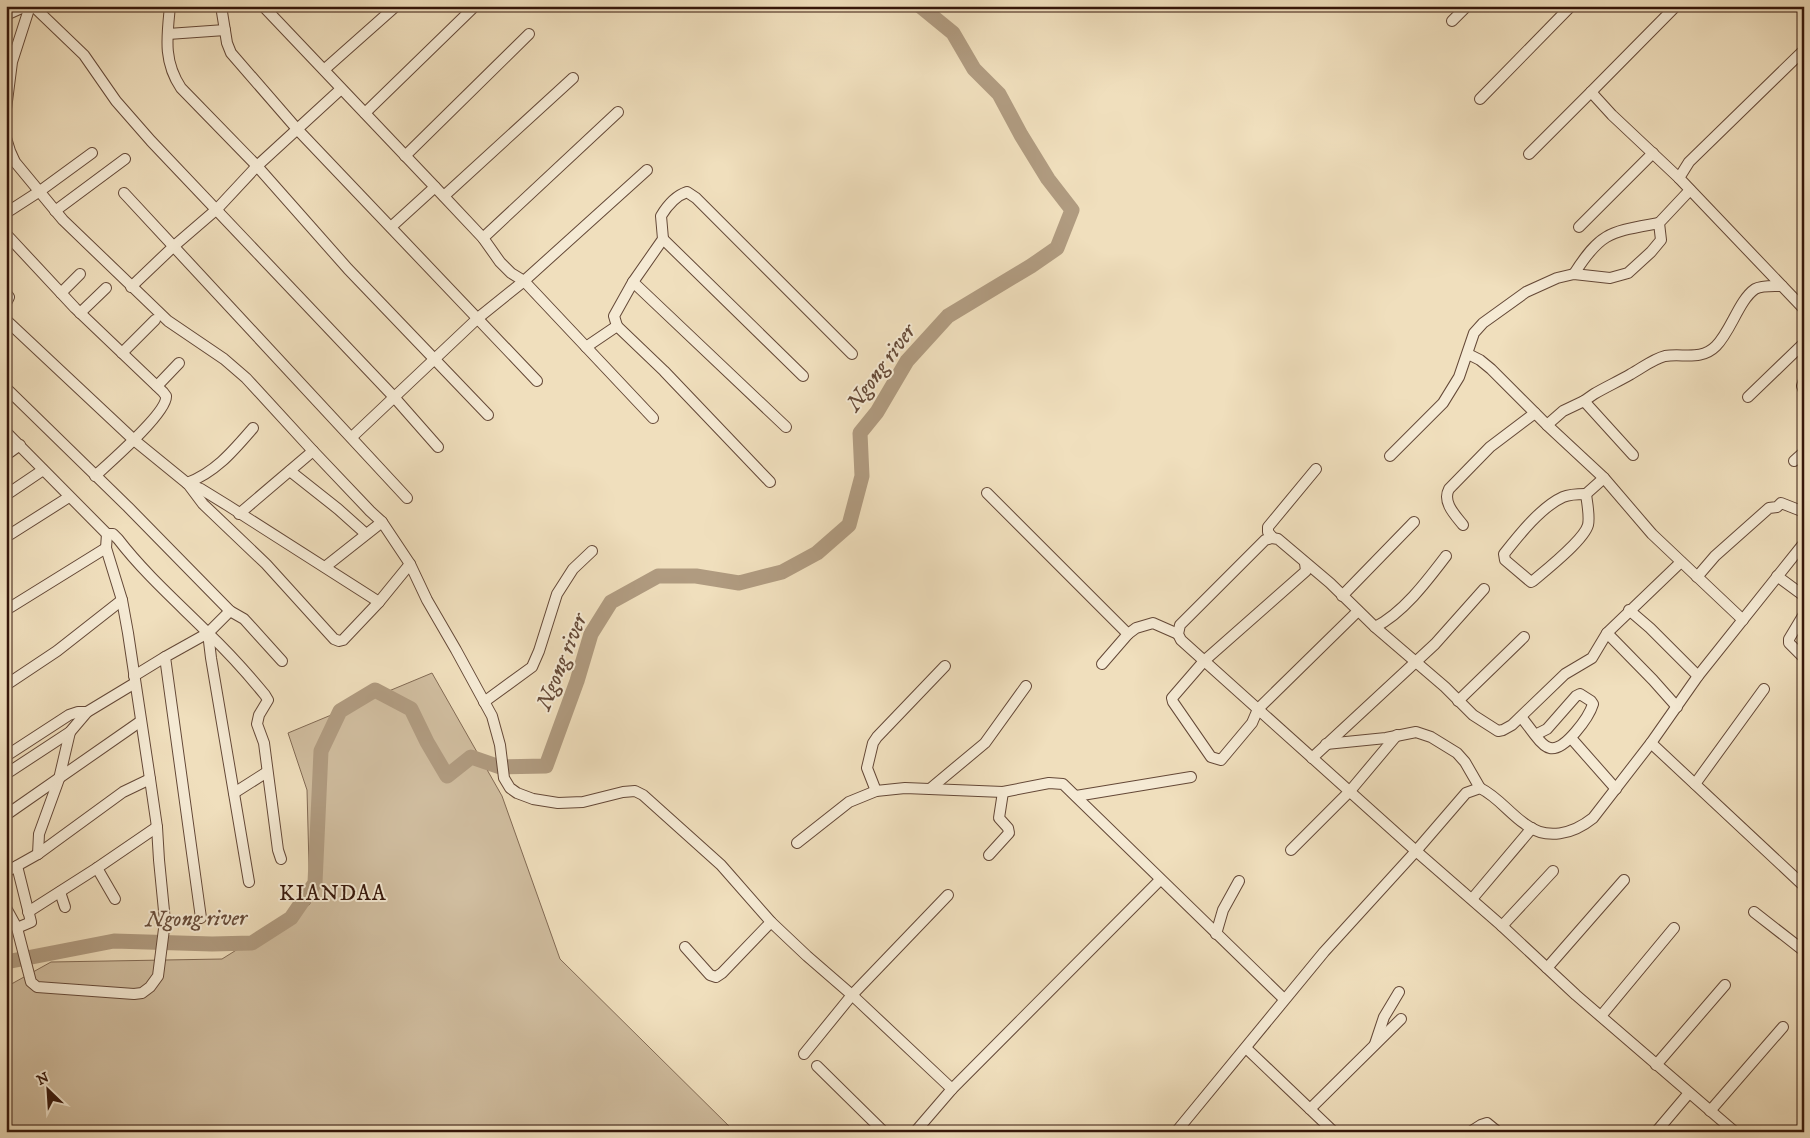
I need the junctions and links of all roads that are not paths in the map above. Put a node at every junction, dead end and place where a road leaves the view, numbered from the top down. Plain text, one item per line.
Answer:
1 (26, 6) edge
2 (32, 6) edge
3 (170, 6) edge
4 (221, 6) edge
5 (263, 6) edge
6 (396, 6) edge
7 (475, 6) edge
8 (1467, 6) edge
9 (1571, 6) edge
10 (1676, 6) edge
11 (6, 16) edge
12 (1452, 21) dead end
13 (224, 30) junction
14 (168, 34) junction
15 (530, 34) dead end
16 (1804, 50) edge
17 (325, 69) junction
18 (573, 78) dead end
19 (341, 89) junction
20 (1590, 92) junction
21 (1480, 99) dead end
22 (6, 109) edge
23 (618, 112) dead end
24 (365, 113) junction
25 (297, 128) junction
26 (6, 138) edge
27 (92, 153) dead end
28 (1653, 153) junction
29 (1530, 154) dead end
30 (405, 156) junction
31 (125, 159) dead end
32 (258, 166) junction
33 (646, 170) dead end
34 (1678, 178) junction
35 (435, 187) junction
36 (1690, 190) junction
37 (40, 192) junction
38 (124, 193) dead end
39 (444, 196) junction
40 (217, 209) junction
41 (56, 211) junction
42 (6, 213) edge
43 (1659, 223) junction
44 (391, 227) junction
45 (1579, 227) dead end
46 (6, 234) edge
47 (483, 238) junction
48 (663, 239) junction
49 (174, 246) junction
50 (80, 274) dead end
51 (1574, 274) junction
52 (524, 281) junction
53 (633, 282) junction
54 (1782, 286) junction
55 (131, 287) junction
56 (106, 288) dead end
57 (6, 293) edge
58 (61, 293) junction
59 (6, 303) edge
60 (1804, 309) edge
61 (80, 313) junction
62 (478, 318) junction
63 (6, 320) edge
64 (155, 320) dead end
65 (617, 326) junction
66 (1804, 343) edge
67 (586, 347) junction
68 (122, 353) junction
69 (852, 354) dead end
70 (1468, 354) junction
71 (433, 359) junction
72 (179, 363) dead end
73 (803, 376) dead end
74 (1804, 380) edge
75 (538, 381) dead end
76 (157, 386) junction
77 (6, 388) edge
78 (1804, 391) edge
79 (394, 397) junction
80 (1748, 397) dead end
81 (1584, 401) junction
82 (1535, 413) junction
83 (488, 415) dead end
84 (653, 418) dead end
85 (1547, 425) junction
86 (786, 427) dead end
87 (253, 428) dead end
88 (6, 432) edge
89 (352, 437) junction
90 (134, 440) junction
91 (20, 445) junction
92 (438, 447) dead end
93 (313, 451) junction
94 (1804, 452) edge
95 (6, 455) edge
96 (1633, 455) dead end
97 (1390, 456) dead end
98 (1794, 461) dead end
99 (1316, 469) dead end
100 (43, 470) junction
101 (290, 471) junction
102 (95, 476) junction
103 (1604, 478) junction
104 (770, 482) dead end
105 (188, 484) junction
106 (987, 493) dead end
107 (1586, 494) junction
108 (6, 495) edge
109 (69, 497) junction
110 (407, 498) dead end
111 (1804, 512) edge
112 (239, 514) junction
113 (382, 522) junction
114 (1414, 522) dead end
115 (1463, 525) dead end
116 (107, 534) junction
117 (366, 534) junction
118 (6, 537) edge
119 (1273, 538) junction
120 (1804, 543) edge
121 (106, 548) junction
122 (592, 551) dead end
123 (1446, 556) dead end
124 (1681, 562) junction
125 (1305, 563) junction
126 (410, 564) junction
127 (326, 567) junction
128 (1778, 576) junction
129 (1697, 577) junction
130 (1484, 590) dead end
131 (1342, 596) junction
132 (1804, 596) edge
133 (122, 600) junction
134 (379, 602) junction
135 (6, 610) edge
136 (1629, 610) junction
137 (230, 611) junction
138 (1358, 611) junction
139 (1804, 614) edge
140 (1743, 620) junction
141 (1375, 627) junction
142 (208, 633) junction
143 (1607, 633) junction
144 (1128, 634) junction
145 (1178, 634) junction
146 (1524, 637) dead end
147 (165, 657) junction
148 (1804, 658) edge
149 (282, 661) dead end
150 (1204, 661) junction
151 (1415, 661) junction
152 (1102, 664) dead end
153 (945, 666) dead end
154 (1698, 676) junction
155 (135, 679) junction
156 (6, 685) edge
157 (1026, 686) dead end
158 (1764, 689) dead end
159 (1458, 701) junction
160 (484, 702) junction
161 (1676, 707) junction
162 (1258, 709) junction
163 (87, 712) junction
164 (1522, 718) junction
165 (141, 721) junction
166 (70, 732) junction
167 (1397, 735) junction
168 (1535, 735) junction
169 (1571, 738) junction
170 (1651, 743) junction
171 (1326, 744) junction
172 (6, 756) edge
173 (1312, 758) junction
174 (267, 772) junction
175 (6, 774) edge
176 (1192, 778) dead end
177 (59, 779) junction
178 (150, 779) junction
179 (1695, 784) junction
180 (931, 788) junction
181 (1480, 788) junction
182 (1616, 789) junction
183 (876, 791) junction
184 (1350, 791) junction
185 (1002, 792) junction
186 (234, 793) junction
187 (1076, 796) junction
188 (6, 816) edge
189 (157, 827) junction
190 (1532, 828) junction
191 (797, 843) dead end
192 (1291, 850) dead end
193 (1416, 851) junction
194 (38, 854) junction
195 (989, 855) dead end
196 (282, 859) dead end
197 (17, 866) junction
198 (97, 868) junction
199 (1553, 871) dead end
200 (6, 872) edge
201 (1160, 880) junction
202 (1239, 880) dead end
203 (1624, 880) dead end
204 (249, 882) dead end
205 (1804, 886) edge
206 (60, 892) junction
207 (948, 895) dead end
208 (115, 899) dead end
209 (1472, 899) junction
210 (65, 907) dead end
211 (6, 908) edge
212 (28, 912) junction
213 (1754, 912) dead end
214 (201, 918) dead end
215 (771, 922) junction
216 (1502, 926) junction
217 (17, 928) junction
218 (1674, 928) dead end
219 (1216, 934) junction
220 (685, 947) dead end
221 (1804, 951) edge
222 (1547, 968) junction
223 (1725, 985) dead end
224 (1399, 992) dead end
225 (852, 995) junction
226 (1284, 999) junction
227 (1601, 1016) junction
228 (1401, 1019) dead end
229 (1783, 1027) dead end
230 (1374, 1045) junction
231 (1246, 1048) junction
232 (804, 1054) dead end
233 (1656, 1064) junction
234 (817, 1066) dead end
235 (952, 1088) junction
236 (1689, 1093) junction
237 (1310, 1109) junction
238 (1710, 1111) junction
239 (884, 1132) edge
240 (915, 1132) edge
241 (1176, 1132) edge
242 (1334, 1132) edge
243 (1470, 1132) edge
244 (1498, 1132) edge
245 (1656, 1132) edge
246 (1735, 1132) edge

1 - 11 street
2 - 22 street
2 - 40 street
3 - 14 street
4 - 13 street
5 - 17 street
6 - 17 street
7 - 24 street
8 - 12 street
9 - 21 street
10 - 20 street
13 - 14 street
13 - 25 street
14 - 32 street
15 - 30 street
16 - 34 street
17 - 19 street
18 - 39 street
19 - 24 street
19 - 25 street
20 - 28 street
20 - 29 street
23 - 47 street
24 - 30 street
25 - 32 street
25 - 44 street
26 - 37 street
27 - 37 street
28 - 34 street
28 - 45 street
30 - 35 street
31 - 41 street
32 - 40 street
32 - 71 street
33 - 52 street
34 - 36 street
35 - 39 street
35 - 44 street
36 - 43 street
36 - 54 street
37 - 41 street
37 - 42 street
38 - 49 street
39 - 47 street
40 - 49 street
40 - 79 street
41 - 55 street
43 - 51 street
43 - 51 street
44 - 62 street
46 - 58 street
47 - 52 street
48 - 53 street
48 - 69 street
48 - 73 street
49 - 55 street
49 - 89 street
50 - 58 street
51 - 70 street
52 - 62 street
52 - 67 street
53 - 65 street
53 - 86 street
54 - 60 street
54 - 81 street
55 - 93 street
56 - 61 street
57 - 59 street
58 - 61 street
61 - 68 street
62 - 71 street
62 - 75 street
63 - 90 street
64 - 68 street
65 - 67 street
65 - 104 street
66 - 80 street
67 - 84 street
68 - 76 street
70 - 82 street
70 - 97 street
71 - 79 street
71 - 83 street
72 - 76 street
74 - 78 street
76 - 90 street
77 - 102 street
79 - 89 street
79 - 92 street
81 - 85 street
81 - 96 street
82 - 85 street
82 - 115 street
85 - 103 street
87 - 105 street
88 - 91 street
89 - 110 street
90 - 102 street
90 - 105 street
91 - 95 street
91 - 100 street
93 - 101 street
93 - 113 street
94 - 98 street
99 - 119 street
100 - 108 street
100 - 109 street
101 - 112 street
101 - 117 street
102 - 137 street
103 - 107 street
103 - 124 street
105 - 112 street
105 - 134 street
106 - 144 street
107 - 107 street
109 - 116 street
109 - 118 street
111 - 129 street
112 - 127 street
113 - 117 street
113 - 126 street
114 - 131 street
116 - 121 street
116 - 142 street
117 - 127 street
119 - 125 street
119 - 145 street
120 - 128 street
121 - 133 street
121 - 135 street
122 - 160 street
123 - 141 street
124 - 129 street
124 - 136 street
125 - 131 street
125 - 150 street
126 - 134 street
126 - 160 street
127 - 134 street
128 - 132 street
128 - 140 street
129 - 140 street
130 - 151 street
131 - 138 street
133 - 155 street
133 - 156 street
136 - 143 street
136 - 154 street
137 - 142 street
137 - 149 street
138 - 141 street
138 - 162 street
139 - 148 street
140 - 154 street
141 - 151 street
142 - 147 street
142 - 174 street
142 - 186 street
143 - 161 street
143 - 164 street
144 - 145 street
144 - 152 street
145 - 150 street
146 - 159 street
147 - 155 street
147 - 214 street
150 - 162 street
150 - 162 street
151 - 159 street
151 - 171 street
153 - 183 street
154 - 161 street
155 - 163 street
155 - 165 street
157 - 180 street
158 - 179 street
159 - 164 street
160 - 215 street
161 - 170 street
162 - 173 street
163 - 166 street
163 - 172 street
164 - 168 street
165 - 177 street
165 - 178 street
166 - 175 street
166 - 177 street
167 - 171 street
167 - 181 street
167 - 184 street
168 - 169 street
168 - 169 street
169 - 182 street
170 - 179 street
170 - 182 street
171 - 173 street
173 - 184 street
174 - 186 street
174 - 196 street
176 - 187 street
177 - 188 street
177 - 194 street
178 - 189 street
178 - 194 street
179 - 205 street
180 - 183 street
180 - 185 street
181 - 190 street
181 - 193 street
182 - 190 street
183 - 191 street
184 - 192 street
184 - 193 street
185 - 187 street
185 - 195 street
186 - 204 street
187 - 201 street
189 - 198 street
189 - 217 street
190 - 209 street
193 - 209 street
193 - 226 street
194 - 197 street
197 - 200 street
197 - 212 street
198 - 206 street
198 - 208 street
199 - 216 street
201 - 219 street
201 - 235 street
202 - 219 street
203 - 222 street
206 - 210 street
206 - 212 street
207 - 225 street
209 - 216 street
211 - 217 street
212 - 217 street
213 - 221 street
215 - 220 street
215 - 225 street
216 - 222 street
218 - 227 street
219 - 226 street
222 - 227 street
223 - 233 street
224 - 230 street
225 - 232 street
225 - 235 street
226 - 231 street
227 - 233 street
228 - 230 street
229 - 238 street
230 - 237 street
231 - 237 street
231 - 241 street
233 - 236 street
234 - 239 street
235 - 240 street
236 - 238 street
236 - 245 street
237 - 242 street
238 - 246 street
243 - 244 street

